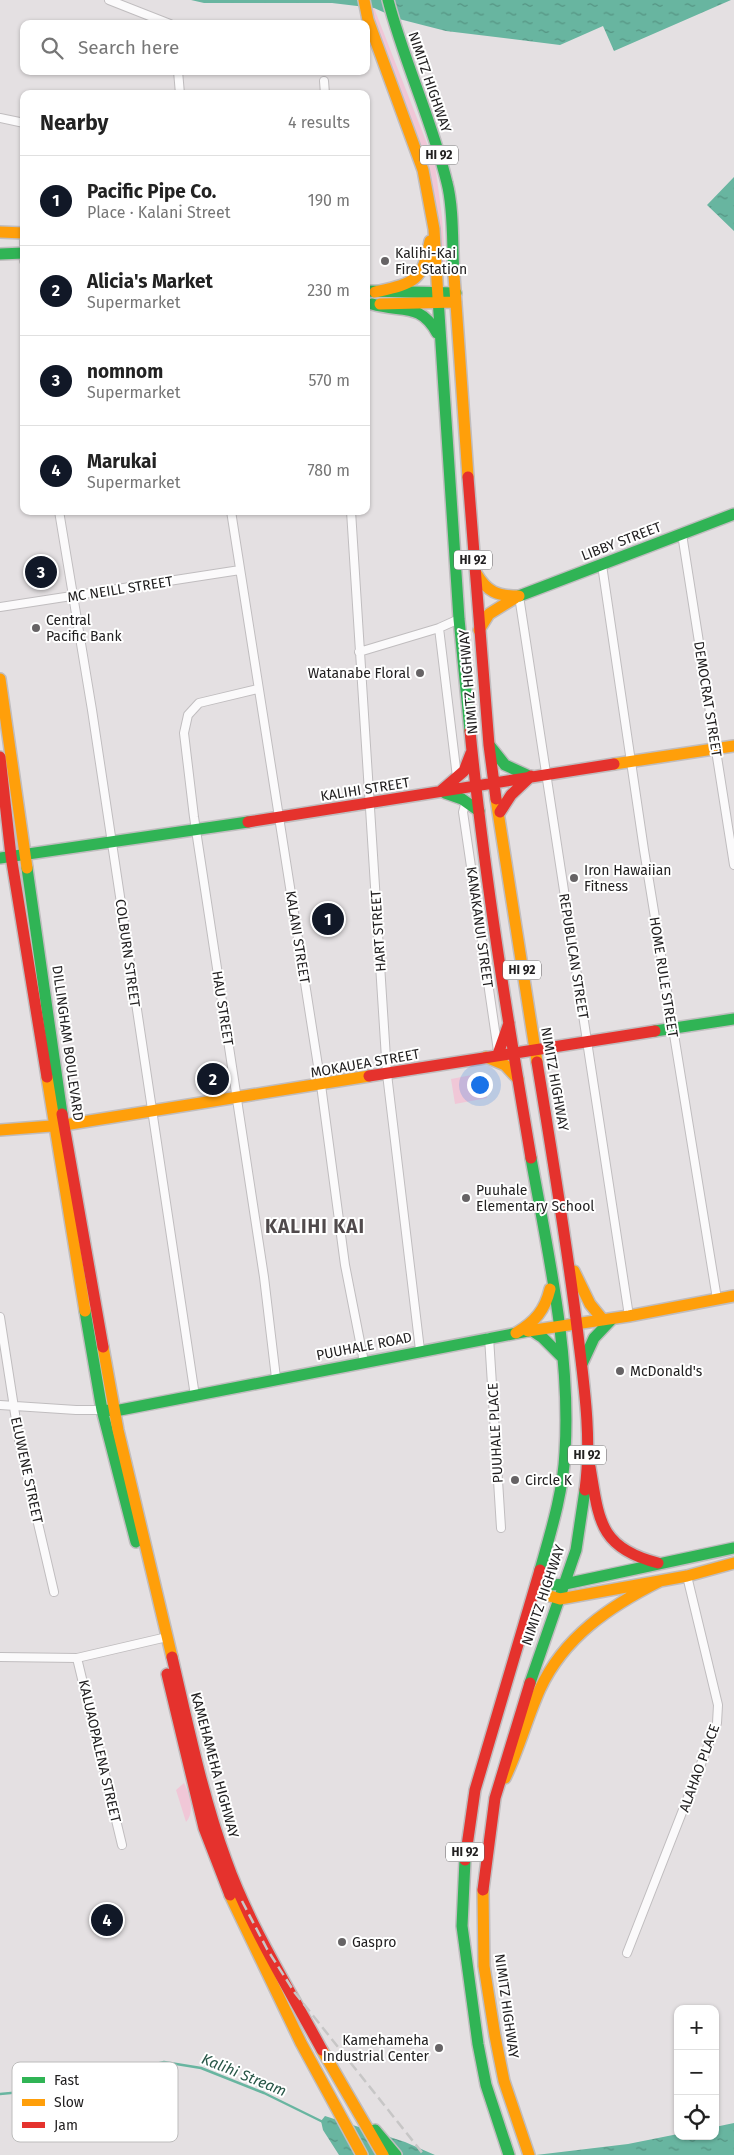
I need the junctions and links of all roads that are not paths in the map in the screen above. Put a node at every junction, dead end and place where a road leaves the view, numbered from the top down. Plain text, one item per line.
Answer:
1 (108, 0) edge
2 (364, 0) edge
3 (388, 0) edge
4 (160, 20) edge
5 (368, 20) edge
6 (370, 25) edge
7 (178, 75) edge
8 (324, 81) dead end
9 (180, 90) edge
10 (325, 90) edge
11 (0, 118) edge
12 (20, 122) edge
13 (434, 229) junction
14 (0, 232) edge
15 (20, 233) edge
16 (0, 254) edge
17 (20, 256) edge
18 (371, 292) edge
19 (437, 297) junction
20 (456, 298) junction
21 (370, 304) edge
22 (370, 304) edge
23 (439, 337) junction
24 (734, 514) edge
25 (60, 515) edge
26 (232, 515) edge
27 (351, 515) edge
28 (682, 534) junction
29 (602, 565) junction
30 (474, 568) junction
31 (240, 570) junction
32 (72, 596) junction
33 (519, 596) junction
34 (0, 607) edge
35 (459, 619) junction
36 (439, 628) junction
37 (478, 631) junction
38 (359, 652) junction
39 (0, 679) edge
40 (258, 689) junction
41 (489, 745) junction
42 (734, 746) edge
43 (716, 749) junction
44 (472, 751) junction
45 (0, 757) edge
46 (632, 762) junction
47 (546, 774) junction
48 (531, 776) junction
49 (457, 779) junction
50 (495, 782) junction
51 (475, 785) junction
52 (438, 792) junction
53 (466, 801) junction
54 (370, 804) junction
55 (479, 811) junction
56 (500, 812) junction
57 (279, 818) junction
58 (196, 828) junction
59 (111, 841) junction
60 (24, 855) junction
61 (6, 857) edge
62 (734, 864) edge
63 (734, 1019) edge
64 (509, 1021) junction
65 (672, 1028) junction
66 (587, 1041) junction
67 (534, 1049) junction
68 (513, 1052) junction
69 (498, 1054) junction
70 (485, 1057) junction
71 (387, 1074) junction
72 (518, 1079) junction
73 (321, 1086) junction
74 (237, 1099) junction
75 (151, 1111) junction
76 (59, 1124) junction
77 (0, 1130) edge
78 (569, 1259) junction
79 (552, 1279) junction
80 (734, 1296) edge
81 (717, 1299) junction
82 (629, 1316) junction
83 (0, 1317) edge
84 (608, 1319) junction
85 (576, 1324) junction
86 (559, 1326) junction
87 (531, 1330) junction
88 (516, 1333) junction
89 (489, 1337) junction
90 (420, 1350) junction
91 (563, 1358) junction
92 (364, 1362) junction
93 (582, 1364) junction
94 (276, 1378) junction
95 (194, 1396) junction
96 (0, 1405) edge
97 (13, 1407) junction
98 (102, 1410) junction
99 (115, 1411) junction
100 (587, 1450) junction
101 (501, 1528) dead end
102 (734, 1548) edge
103 (734, 1562) edge
104 (664, 1564) junction
105 (687, 1576) junction
106 (660, 1581) junction
107 (565, 1584) junction
108 (536, 1586) junction
109 (54, 1592) dead end
110 (560, 1599) junction
111 (163, 1638) junction
112 (0, 1657) edge
113 (77, 1658) junction
114 (494, 1798) junction
115 (122, 1845) dead end
116 (627, 1953) dead end
117 (366, 2122) junction
118 (362, 2155) edge
119 (383, 2155) edge
120 (396, 2155) edge
121 (508, 2155) edge
122 (529, 2155) edge

1 - 4 street
2 - 5 main road, NIMITZ HIGHWAY / HI 92
3 - 20 main road, NIMITZ HIGHWAY / HI 92
6 - 13 main road, NIMITZ HIGHWAY / HI 92
7 - 9 street
8 - 10 street
11 - 12 street
13 - 18 main road
13 - 19 main road, NIMITZ HIGHWAY / HI 92
14 - 15 main road
16 - 17 main road
18 - 19 main road
19 - 20 main road
19 - 21 main road
19 - 23 main road, NIMITZ HIGHWAY / HI 92
20 - 30 main road, NIMITZ HIGHWAY / HI 92
22 - 23 main road
23 - 35 main road, NIMITZ HIGHWAY / HI 92
24 - 28 main road, LIBBY STREET
25 - 32 street, COLBURN STREET
26 - 31 street, KALANI STREET
27 - 38 street, HART STREET
28 - 29 main road, LIBBY STREET
28 - 43 street, DEMOCRAT STREET
29 - 33 main road, LIBBY STREET
29 - 46 street, HOME RULE STREET
30 - 33 main road
30 - 37 main road, NIMITZ HIGHWAY / HI 92
31 - 32 street, MC NEILL STREET
31 - 40 street, KALANI STREET
32 - 34 street, MC NEILL STREET
32 - 59 street, COLBURN STREET
33 - 37 main road
33 - 47 street, REPUBLICAN STREET
35 - 36 street
35 - 44 main road, NIMITZ HIGHWAY / HI 92
36 - 38 street
36 - 49 street
37 - 41 main road, NIMITZ HIGHWAY / HI 92
38 - 54 street, HART STREET
39 - 60 main road, DILLINGHAM BOULEVARD
40 - 57 street, KALANI STREET
40 - 58 street, HAU STREET
41 - 48 main road
41 - 50 main road, NIMITZ HIGHWAY / HI 92
42 - 43 main road, KALIHI STREET
43 - 46 main road, KALIHI STREET
43 - 62 street, DEMOCRAT STREET
44 - 49 main road
44 - 51 main road, NIMITZ HIGHWAY / HI 92
45 - 61 main road, DILLINGHAM BOULEVARD
46 - 47 main road, KALIHI STREET
46 - 65 street, HOME RULE STREET
47 - 48 main road, KALIHI STREET
47 - 66 street, REPUBLICAN STREET
48 - 50 main road, KALIHI STREET
48 - 56 main road
49 - 52 main road
50 - 51 main road, KALIHI STREET
50 - 56 main road, NIMITZ HIGHWAY / HI 92
51 - 52 main road, KALIHI STREET
51 - 55 main road, NIMITZ HIGHWAY / HI 92
52 - 53 main road
52 - 54 main road, KALIHI STREET
53 - 55 main road
53 - 69 street, KANAKANUI STREET
54 - 57 main road, KALIHI STREET
54 - 71 street, HART STREET
55 - 64 main road, NIMITZ HIGHWAY / HI 92
56 - 67 main road, NIMITZ HIGHWAY / HI 92
57 - 58 main road, KALIHI STREET
57 - 73 street, KALANI STREET
58 - 59 main road, KALIHI STREET
58 - 74 street, HAU STREET
59 - 60 main road, KALIHI STREET
59 - 75 street, COLBURN STREET
60 - 61 main road, KALIHI STREET
60 - 76 main road, DILLINGHAM BOULEVARD
61 - 76 main road, DILLINGHAM BOULEVARD
63 - 65 main road, MOKAUEA STREET
64 - 68 main road, NIMITZ HIGHWAY / HI 92
64 - 69 main road
65 - 66 main road, MOKAUEA STREET
65 - 81 street, HOME RULE STREET
66 - 67 main road, MOKAUEA STREET
66 - 82 street, REPUBLICAN STREET
67 - 68 main road, MOKAUEA STREET
67 - 78 main road, NIMITZ HIGHWAY / HI 92
68 - 69 main road, MOKAUEA STREET
68 - 72 main road, NIMITZ HIGHWAY / HI 92
69 - 70 main road, MOKAUEA STREET
70 - 71 main road, MOKAUEA STREET
70 - 72 main road
71 - 73 main road, MOKAUEA STREET
71 - 90 street, HART STREET
72 - 79 main road, NIMITZ HIGHWAY / HI 92
73 - 74 main road, MOKAUEA STREET
73 - 92 street, KALANI STREET
74 - 75 main road, MOKAUEA STREET
74 - 94 street, HAU STREET
75 - 76 main road, MOKAUEA STREET
75 - 95 street, COLBURN STREET
76 - 77 main road, MOKAUEA STREET
76 - 98 main road, DILLINGHAM BOULEVARD
76 - 99 main road, DILLINGHAM BOULEVARD
78 - 84 main road
78 - 85 main road, NIMITZ HIGHWAY / HI 92
79 - 86 main road, NIMITZ HIGHWAY / HI 92
79 - 88 main road
80 - 81 main road, PUUHALE ROAD
81 - 82 main road, PUUHALE ROAD
82 - 84 main road, PUUHALE ROAD
83 - 97 street, ELUWENE STREET
84 - 85 main road, PUUHALE ROAD
84 - 93 main road
85 - 86 main road, PUUHALE ROAD
85 - 93 main road, NIMITZ HIGHWAY / HI 92
86 - 87 main road, PUUHALE ROAD
86 - 91 main road, NIMITZ HIGHWAY / HI 92
87 - 88 main road, PUUHALE ROAD
87 - 91 main road
88 - 89 main road, PUUHALE ROAD
89 - 90 main road, PUUHALE ROAD
89 - 101 street, PUUHALE PLACE
90 - 92 main road, PUUHALE ROAD
91 - 108 main road, NIMITZ HIGHWAY / HI 92
92 - 94 main road, PUUHALE ROAD
93 - 100 main road, NIMITZ HIGHWAY / HI 92
94 - 95 main road, PUUHALE ROAD
95 - 99 main road, PUUHALE ROAD
96 - 97 street, PUUHALE ROAD
97 - 98 street, PUUHALE ROAD
97 - 109 street, ELUWENE STREET
98 - 99 main road, PUUHALE ROAD
98 - 111 main road, KAMEHAMEHA HIGHWAY
99 - 111 main road, KAMEHAMEHA HIGHWAY
100 - 104 main road
100 - 107 main road, NIMITZ HIGHWAY / HI 92
102 - 104 main road
103 - 105 main road
104 - 107 main road
105 - 106 main road
105 - 116 street, ALAHAO PLACE
106 - 110 main road
106 - 114 main road
107 - 108 main road
107 - 110 main road, NIMITZ HIGHWAY / HI 92
108 - 110 main road
108 - 121 main road, NIMITZ HIGHWAY / HI 92
110 - 114 main road, NIMITZ HIGHWAY / HI 92
111 - 113 street
111 - 117 main road, KAMEHAMEHA HIGHWAY
111 - 118 main road, KAMEHAMEHA HIGHWAY
112 - 113 street
113 - 115 street, KALUAOPALENA STREET
114 - 122 main road, NIMITZ HIGHWAY / HI 92
117 - 119 main road
117 - 120 main road

